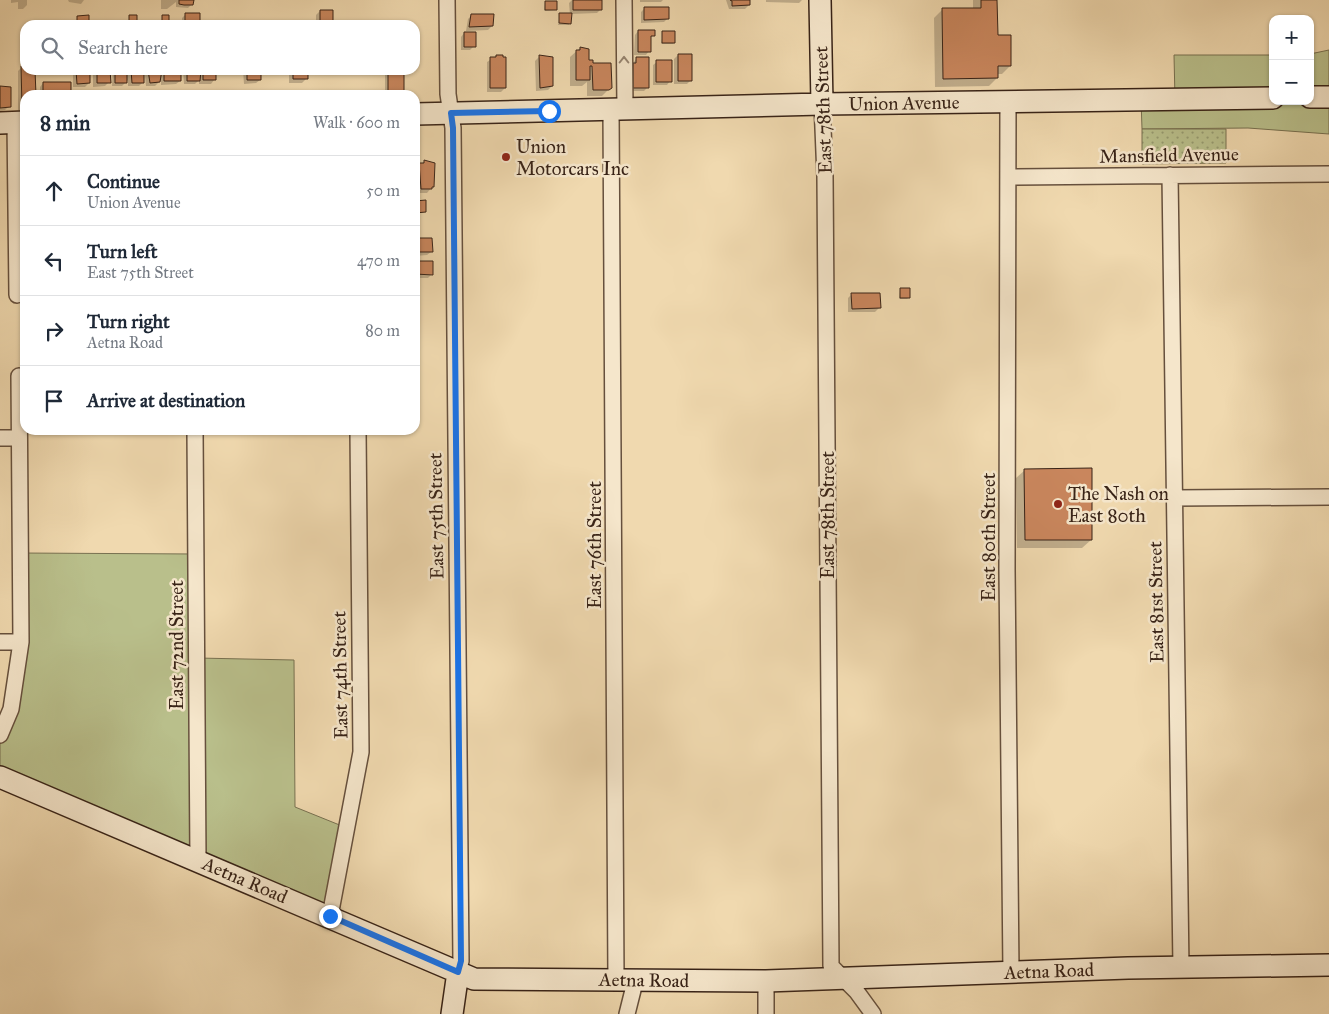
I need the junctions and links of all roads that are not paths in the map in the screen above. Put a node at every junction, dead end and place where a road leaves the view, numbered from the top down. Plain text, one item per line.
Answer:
1 (447, 0) edge
2 (624, 0) edge
3 (820, 0) edge
4 (1314, 97) edge
5 (1329, 97) edge
6 (1269, 98) edge
7 (1008, 102) junction
8 (822, 104) junction
9 (618, 109) junction
10 (451, 113) junction
11 (420, 114) edge
12 (13, 122) edge
13 (1329, 174) edge
14 (1170, 175) junction
15 (1009, 177) junction
16 (18, 295) dead end
17 (18, 376) dead end
18 (20, 387) edge
19 (20, 425) edge
20 (195, 435) edge
21 (358, 435) edge
22 (0, 438) edge
23 (19, 438) junction
24 (1329, 497) edge
25 (1175, 498) junction
26 (0, 642) edge
27 (21, 642) junction
28 (0, 736) edge
29 (0, 777) edge
30 (198, 860) junction
31 (330, 916) junction
32 (1329, 965) edge
33 (1181, 968) junction
34 (458, 972) junction
35 (1011, 973) junction
36 (840, 978) junction
37 (624, 980) junction
38 (766, 981) junction
39 (452, 1014) edge
40 (627, 1014) edge
41 (766, 1014) edge
42 (873, 1014) edge

1 - 10 street, East 75th Street
9 -> 2 street, East 76th Street
3 - 8 street, East 78th Street
4 - 5 street
6 - 7 street, Union Avenue
7 - 8 street, Union Avenue
7 - 15 street, East 80th Street
8 - 9 street, Union Avenue
8 - 36 street, East 78th Street
9 - 10 street, Union Avenue
9 - 37 street, East 76th Street
10 - 11 street, Union Avenue
10 - 34 street, East 75th Street
12 - 16 street
13 - 14 street, Mansfield Avenue
14 - 15 street, Mansfield Avenue
14 - 25 street, East 81st Street
15 - 35 street, East 80th Street
17 - 18 street
19 - 23 street
20 - 30 street, East 72nd Street
21 - 31 street, East 74th Street
22 - 23 street
23 - 27 street
24 - 25 street
25 - 33 street, East 81st Street
26 - 27 street
27 - 28 street
29 - 30 street, Aetna Road
30 - 31 street, Aetna Road
31 - 34 street, Aetna Road
32 - 33 street, Aetna Road
33 - 35 street, Aetna Road
34 - 37 street, Aetna Road
34 - 39 street
35 - 36 street, Aetna Road
36 - 38 street, Aetna Road
36 - 42 street, East 78th Street
37 - 38 street, Aetna Road
37 - 40 street, East 76th Street
38 - 41 street

